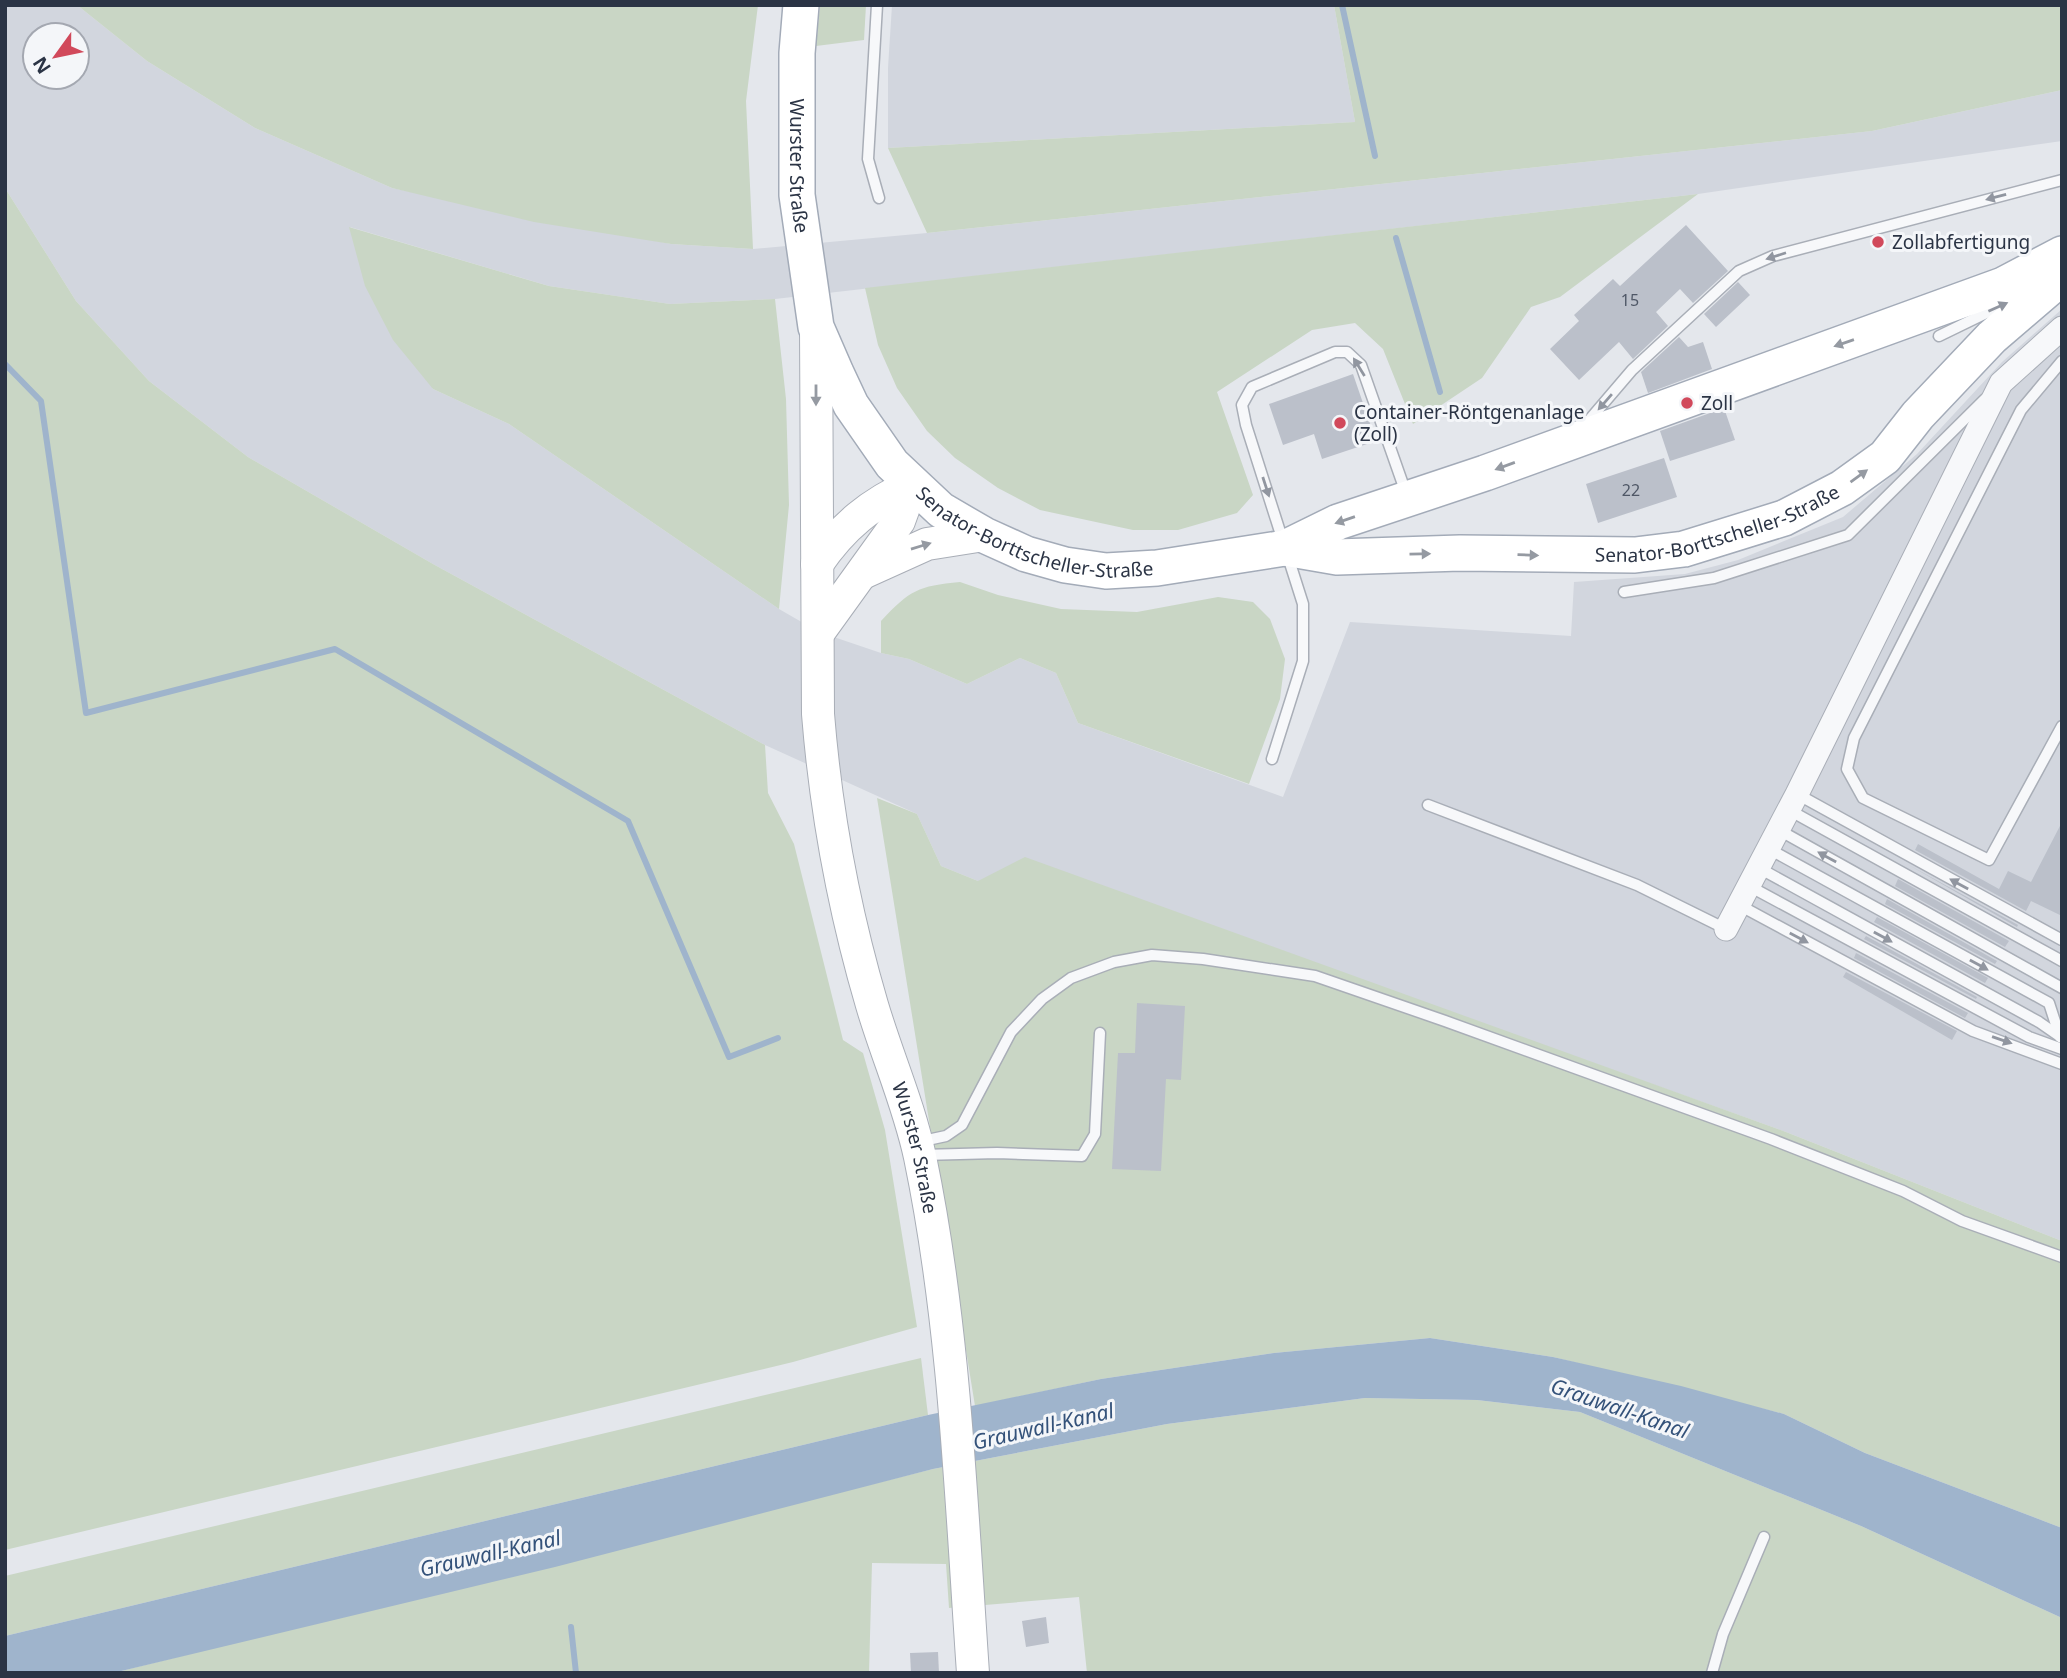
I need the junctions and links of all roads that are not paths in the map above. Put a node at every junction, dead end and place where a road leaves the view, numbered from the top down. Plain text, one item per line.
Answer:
1 (801, 5) edge
2 (877, 5) edge
3 (2062, 180) edge
4 (879, 198) dead end
5 (2060, 271) edge
6 (816, 327) junction
7 (2062, 328) edge
8 (1939, 336) dead end
9 (2062, 361) edge
10 (2001, 383) junction
11 (1569, 443) junction
12 (912, 485) junction
13 (1408, 499) junction
14 (984, 534) junction
15 (1285, 548) junction
16 (817, 564) junction
17 (864, 572) junction
18 (1624, 592) dead end
19 (819, 632) junction
20 (2062, 726) edge
21 (1272, 759) dead end
22 (1793, 802) junction
23 (1429, 805) dead end
24 (1759, 868) junction
25 (1727, 929) joint
26 (2062, 940) edge
27 (2062, 961) edge
28 (2062, 988) edge
29 (1100, 1032) dead end
30 (2061, 1037) edge
31 (2062, 1049) edge
32 (2062, 1064) edge
33 (918, 1149) junction
34 (2062, 1257) edge
35 (1764, 1537) dead end
36 (973, 1673) edge
37 (1712, 1673) edge

1 - 6 main road, Wurster Straße
2 - 4 lane
3 -> 11 lane
8 -> 5 lane
5 -> 11 main road, Senator-Borttscheller-Straße
15 -> 5 main road, Senator-Borttscheller-Straße
6 - 12 main road, Wurster Straße
6 -> 16 main road, Wurster Straße
7 - 10 street
9 - 20 lane
10 - 18 lane
10 - 22 street
11 -> 13 main road, Senator-Borttscheller-Straße
12 - 14 main road, Senator-Borttscheller-Straße
12 - 16 main road, Senator-Borttscheller-Straße
12 - 17 main road
13 -> 15 main road, Senator-Borttscheller-Straße
13 -> 15 lane
14 - 15 main road, Senator-Borttscheller-Straße
17 -> 14 main road
15 - 21 lane
16 - 19 main road, Wurster Straße
17 - 19 main road
19 - 33 main road, Wurster Straße
22 - 24 street
26 -> 22 lane
22 - 27 lane
23 - 25 lane
24 - 25 street
28 -> 24 lane
24 -> 30 lane
24 -> 30 lane
24 - 31 lane
24 -> 32 lane
29 - 33 lane
33 - 34 lane
33 - 36 main road, Wurster Straße
35 - 37 lane

